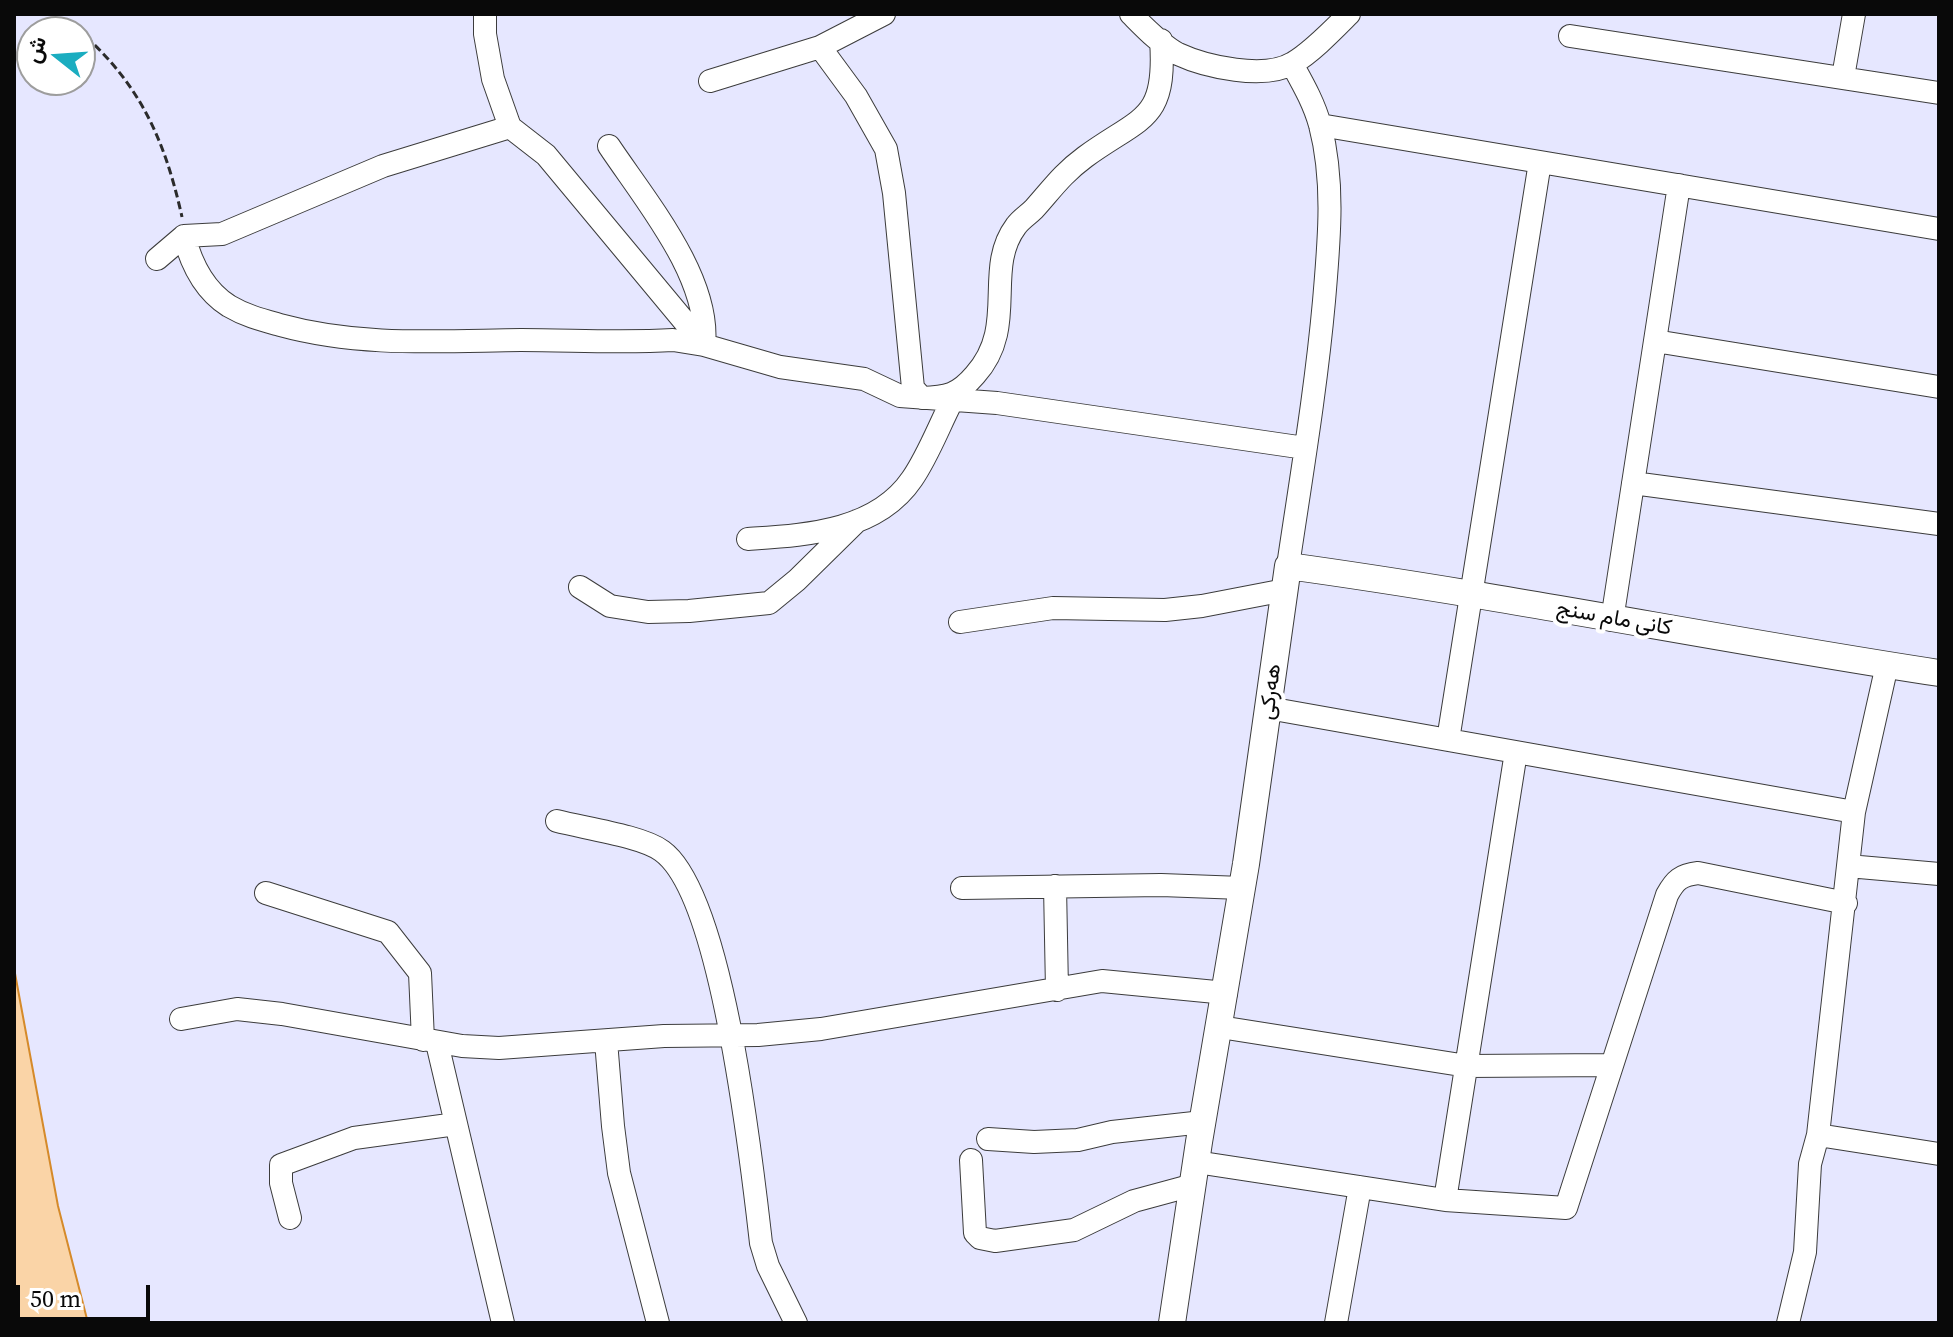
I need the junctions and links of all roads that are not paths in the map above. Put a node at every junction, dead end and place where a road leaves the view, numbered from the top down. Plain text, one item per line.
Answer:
1 (485, 14) edge
2 (884, 14) edge
3 (1131, 14) edge
4 (1349, 14) edge
5 (1854, 14) edge
6 (1570, 36) dead end
7 (1161, 40) junction
8 (820, 47) junction
9 (1292, 64) junction
10 (1843, 77) junction
11 (710, 81) dead end
12 (1939, 93) edge
13 (1320, 125) junction
14 (510, 127) junction
15 (609, 146) dead end
16 (1540, 162) junction
17 (1679, 185) junction
18 (1939, 229) edge
19 (184, 236) junction
20 (157, 259) dead end
21 (1655, 341) junction
22 (704, 345) junction
23 (1939, 387) edge
24 (922, 398) junction
25 (952, 401) junction
26 (1305, 448) junction
27 (1633, 483) junction
28 (857, 521) junction
29 (1939, 524) edge
30 (748, 539) dead end
31 (1286, 578) junction
32 (580, 587) dead end
33 (1472, 594) junction
34 (1612, 620) junction
35 (960, 622) dead end
36 (1887, 665) junction
37 (1939, 673) edge
38 (1268, 708) junction
39 (1448, 740) junction
40 (1516, 752) junction
41 (1854, 812) junction
42 (557, 821) dead end
43 (1848, 866) junction
44 (1939, 874) edge
45 (1055, 886) junction
46 (962, 888) dead end
47 (1242, 888) junction
48 (266, 893) dead end
49 (1846, 903) junction
50 (1057, 990) junction
51 (1226, 993) junction
52 (181, 1019) dead end
53 (1220, 1027) junction
54 (731, 1036) junction
55 (430, 1041) junction
56 (606, 1041) junction
57 (1611, 1065) junction
58 (1467, 1066) junction
59 (1203, 1122) junction
60 (456, 1124) junction
61 (1818, 1135) junction
62 (988, 1139) dead end
63 (1939, 1154) edge
64 (971, 1160) dead end
65 (1194, 1174) junction
66 (1360, 1187) junction
67 (1445, 1200) junction
68 (290, 1218) dead end
69 (503, 1323) edge
70 (658, 1323) edge
71 (796, 1323) edge
72 (1172, 1323) edge
73 (1336, 1323) edge
74 (1788, 1323) edge

1 - 14 street
2 - 8 street
3 - 7 street
4 - 9 street
5 - 10 street
6 - 10 street
7 - 9 street
7 - 24 street
8 - 11 street
8 - 24 street
9 - 13 street, هەرکی
10 - 12 street
13 - 16 street
13 - 26 street, هەرکی
14 - 19 street
14 - 22 street
15 - 22 street
16 - 17 street
16 - 33 street
17 - 18 street
17 - 21 street
19 - 20 street
19 - 22 street
21 - 23 street
21 - 27 street
22 - 24 street
24 - 25 street
25 - 26 street
25 - 28 street
26 - 31 street, هەرکی
27 - 29 street
27 - 34 street
28 - 30 street
28 - 32 street
31 - 33 street, کانی مام سنج
31 - 35 street
31 - 38 street, هەرکی
33 - 34 street, کانی مام سنج
33 - 39 street
34 - 36 street, کانی مام سنج
36 - 37 street, کانی مام سنج
36 - 41 street
38 - 39 street
38 - 47 street, هەرکی
39 - 40 street
40 - 41 street
40 - 58 street
41 - 43 street
42 - 54 street
43 - 44 street
43 - 49 street
45 - 46 street
45 - 47 street
45 - 50 street
47 - 51 street, هەرکی
48 - 55 street
49 - 57 street
49 - 61 street
50 - 51 street
50 - 54 street
51 - 53 street, هەرکی
52 - 55 street
53 - 58 street
53 - 59 street, هەرکی
54 - 56 street
54 - 71 street
55 - 56 street
55 - 60 street
56 - 70 street
57 - 58 street
57 - 67 street
58 - 67 street
59 - 62 street
59 - 65 street, هەرکی
60 - 68 street
60 - 69 street
61 - 63 street
61 - 74 street
64 - 65 street
65 - 66 street
65 - 72 street, هەرکی
66 - 67 street
66 - 73 street

